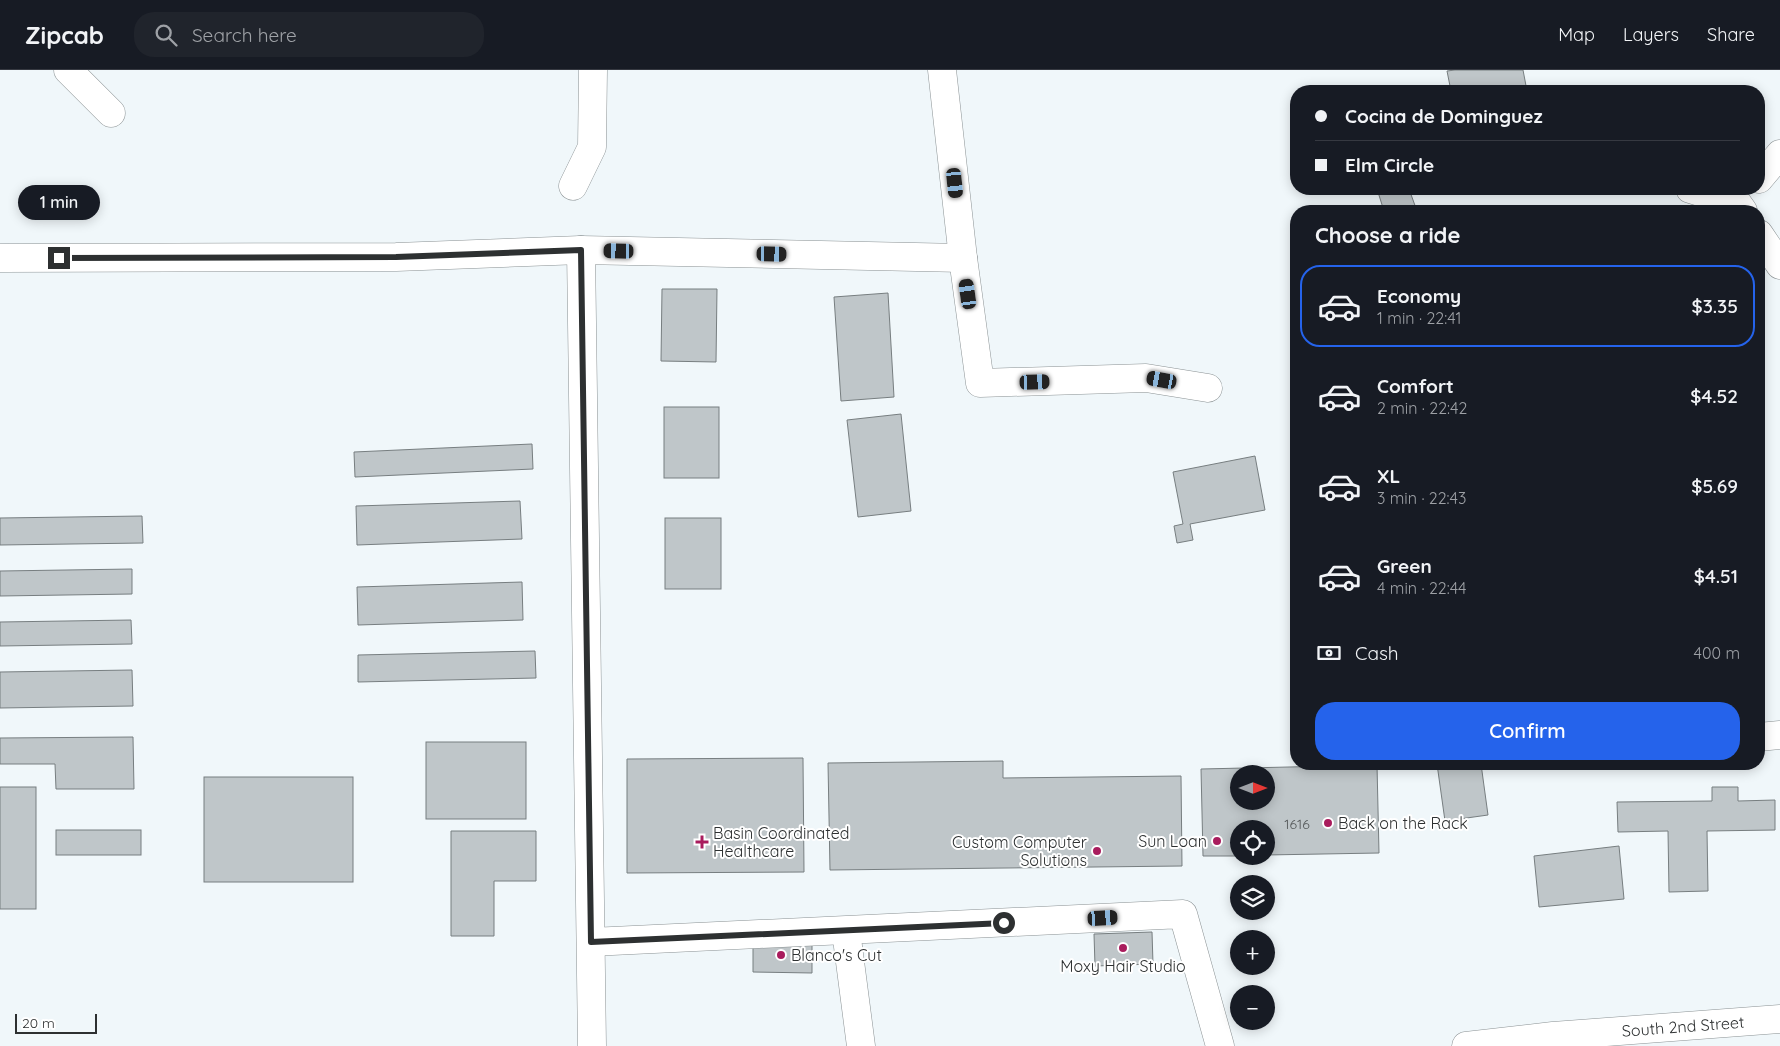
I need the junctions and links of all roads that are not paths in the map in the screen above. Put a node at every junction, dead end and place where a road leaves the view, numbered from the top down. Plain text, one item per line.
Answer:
1 (68, 70) edge
2 (593, 70) edge
3 (942, 70) edge
4 (111, 113) dead end
5 (1780, 154) edge
6 (1765, 172) edge
7 (573, 186) dead end
8 (1717, 195) edge
9 (1744, 201) edge
10 (1765, 243) edge
11 (581, 250) junction
12 (0, 258) edge
13 (963, 258) junction
14 (1780, 265) edge
15 (1208, 388) dead end
16 (1780, 735) edge
17 (1765, 736) edge
18 (846, 931) junction
19 (591, 942) junction
20 (1780, 1019) edge
21 (592, 1046) edge
22 (861, 1046) edge
23 (1220, 1046) edge
24 (1466, 1046) edge

1 - 4 street
2 - 7 street
3 - 13 street
5 - 6 street
8 - 9 street
10 - 14 street
11 - 12 street
11 - 13 street
11 - 19 street
13 - 15 street
16 - 17 street
18 - 19 street
18 - 22 street
18 - 23 street
19 - 21 street
20 - 24 street, South 2nd Street

